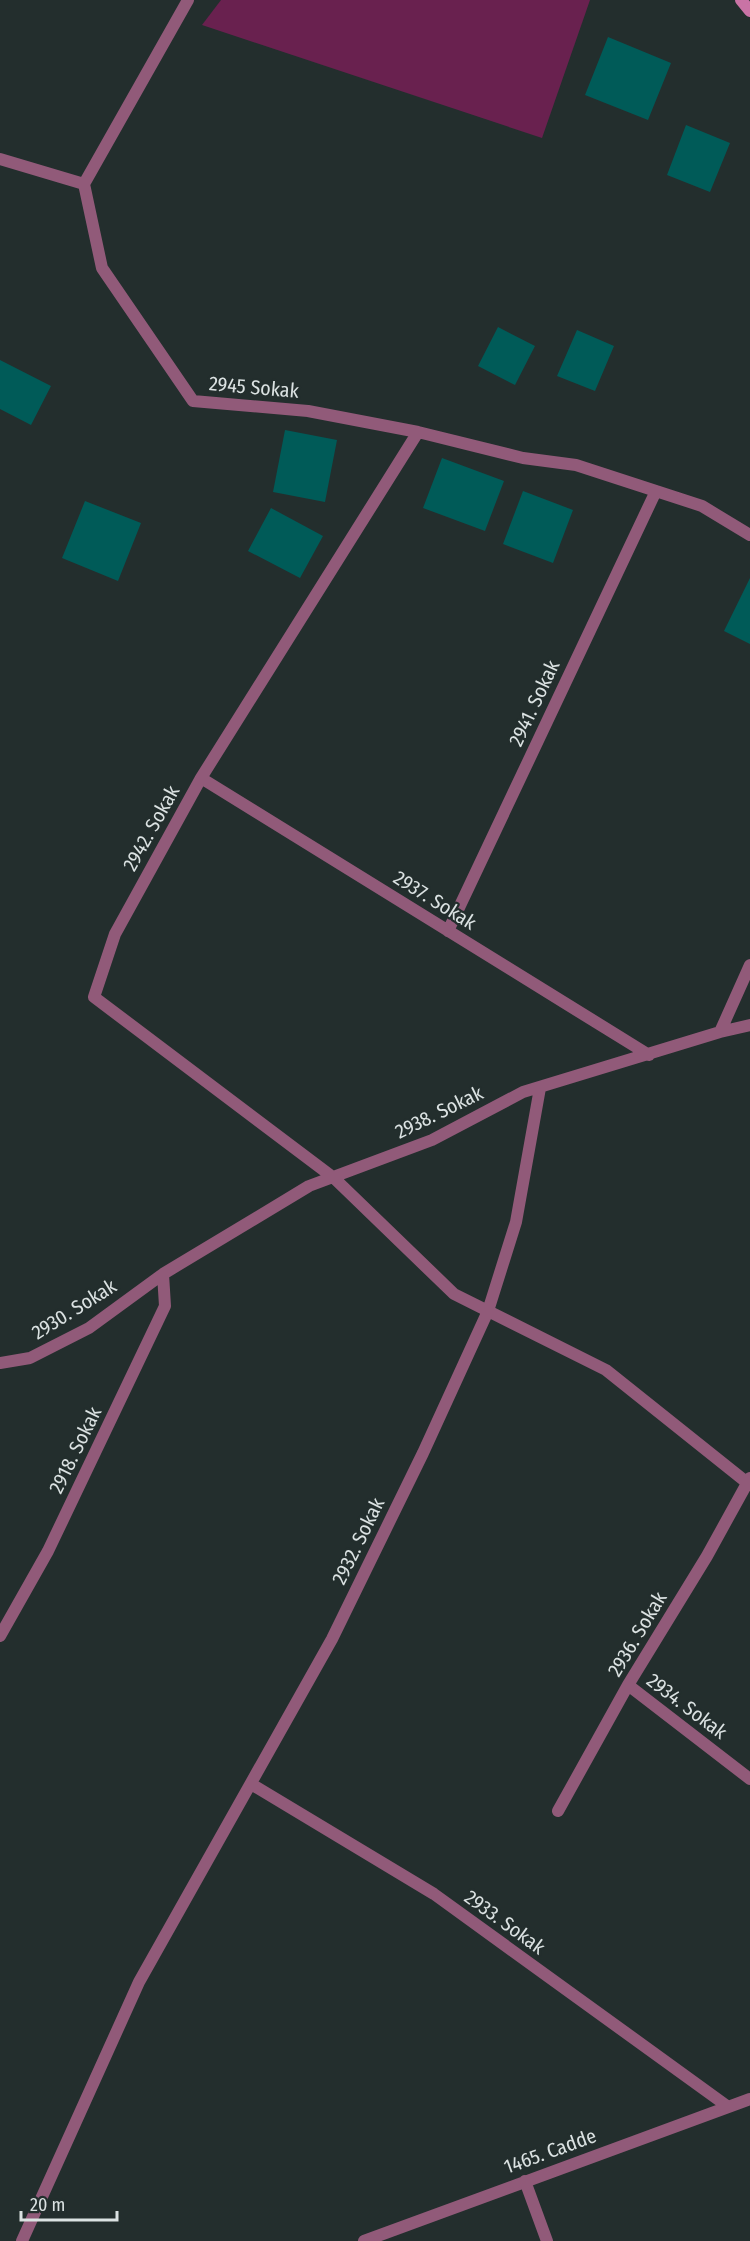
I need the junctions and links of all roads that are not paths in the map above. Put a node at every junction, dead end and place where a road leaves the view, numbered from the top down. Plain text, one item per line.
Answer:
1 (188, 0) edge
2 (741, 0) edge
3 (750, 11) edge
4 (0, 159) edge
5 (84, 184) junction
6 (418, 432) junction
7 (656, 491) junction
8 (750, 535) edge
9 (201, 778) junction
10 (448, 931) junction
11 (750, 965) edge
12 (750, 1025) edge
13 (720, 1032) junction
14 (649, 1055) junction
15 (540, 1088) junction
16 (334, 1178) junction
17 (163, 1274) junction
18 (488, 1311) junction
19 (0, 1363) edge
20 (749, 1482) edge
21 (0, 1636) edge
22 (628, 1685) junction
23 (750, 1779) edge
24 (251, 1784) junction
25 (558, 1811) dead end
26 (750, 2099) edge
27 (727, 2106) junction
28 (525, 2181) junction
29 (22, 2241) edge
30 (364, 2241) edge
31 (547, 2241) edge

1 - 5 street
2 - 3 street
4 - 5 street
5 - 6 street, 2945 Sokak
6 - 7 street, 2945 Sokak
6 - 9 street, 2942. Sokak
7 - 8 street, 2945 Sokak
7 - 10 street, 2941. Sokak
9 - 10 street, 2937. Sokak
9 - 16 street, 2942. Sokak
10 - 14 street, 2937. Sokak
11 - 13 street
12 - 13 street, 2938. Sokak
13 - 14 street, 2938. Sokak
14 - 15 street, 2938. Sokak
15 - 16 street, 2938. Sokak
15 - 18 street, 2932. Sokak
16 - 17 street, 2938. Sokak
16 - 18 street
17 - 19 street, 2930. Sokak
17 - 21 street, 2918. Sokak
18 - 20 street
18 - 24 street, 2932. Sokak
20 - 22 street, 2936. Sokak
22 - 23 street, 2934. Sokak
22 - 25 street, 2936. Sokak
24 - 27 street, 2933. Sokak
24 - 29 street, 2932. Sokak
26 - 27 street, 1465. Cadde
27 - 28 street, 1465. Cadde
28 - 30 street, 1465. Cadde
28 - 31 street

